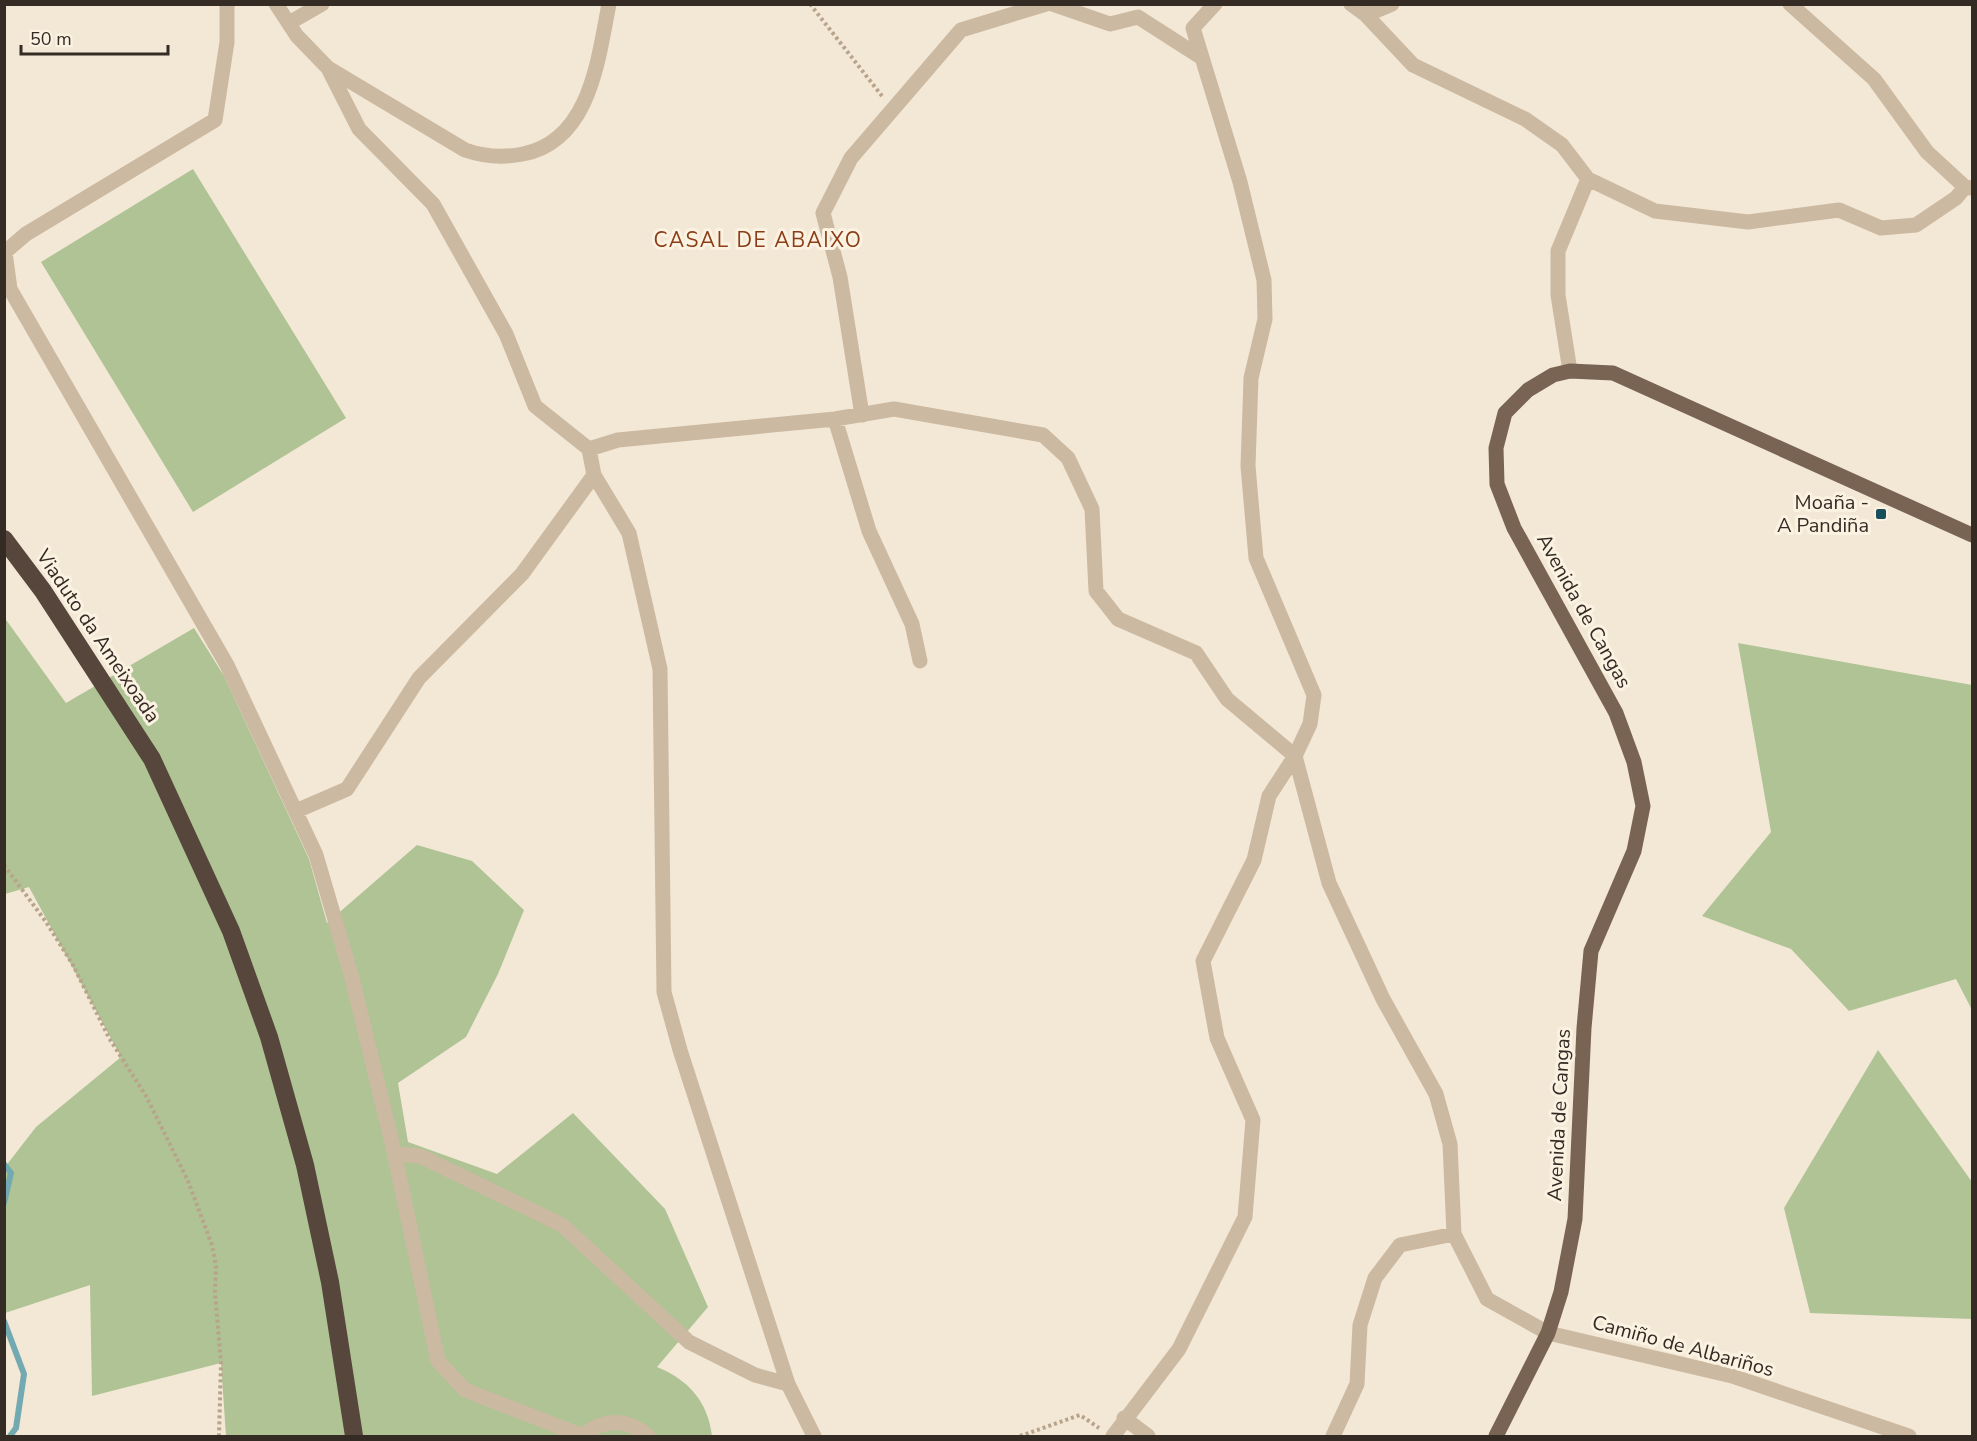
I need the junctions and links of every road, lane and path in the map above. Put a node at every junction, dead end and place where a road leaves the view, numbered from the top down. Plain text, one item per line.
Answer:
1 (227, 4) edge
2 (276, 4) edge
3 (322, 4) edge
4 (609, 4) edge
5 (810, 4) edge
6 (1046, 4) edge
7 (1052, 4) edge
8 (1215, 4) edge
9 (1351, 4) edge
10 (1392, 4) edge
11 (1790, 4) edge
12 (1366, 15) junction
13 (289, 23) junction
14 (1202, 58) junction
15 (328, 68) junction
16 (893, 109) junction
17 (1588, 179) junction
18 (1969, 188) edge
19 (1570, 371) junction
20 (862, 415) junction
21 (835, 419) junction
22 (589, 448) junction
23 (594, 475) junction
24 (1972, 535) edge
25 (4, 539) edge
26 (920, 661) dead end
27 (1295, 756) junction
28 (296, 811) junction
29 (4, 865) edge
30 (395, 1154) junction
31 (1454, 1234) junction
32 (1548, 1333) junction
33 (344, 1370) junction
34 (788, 1384) junction
35 (1124, 1418) junction
36 (1889, 1434) edge
37 (583, 1436) edge
38 (1113, 1436) edge
39 (219, 1437) edge
40 (346, 1437) edge
41 (354, 1437) edge
42 (648, 1437) edge
43 (814, 1437) edge
44 (1020, 1437) edge
45 (1148, 1437) edge
46 (1333, 1437) edge
47 (1496, 1437) edge
48 (1909, 1437) edge

1 - 28 street
2 - 13 street
3 - 13 street
4 - 15 street
5 - 16 path
6 - 16 street
7 - 14 street
8 - 14 street
9 - 12 street
10 - 12 street
11 - 18 street
12 - 17 street
13 - 15 street
14 - 27 street
15 - 22 street
16 - 20 street
17 - 18 street
17 - 19 street
19 - 24 main road, Avenida de Cangas
19 - 32 main road, Avenida de Cangas
20 - 21 street
20 - 27 street
21 - 22 street
21 - 26 street
22 - 23 street
23 - 28 street
23 - 34 street
25 - 33 highway, Viaduto da Ameixoada
27 - 31 street
27 - 35 street
28 - 30 street
29 - 39 path
30 - 34 street
30 - 37 street
31 - 32 street, Camiño de Albariños
31 - 46 street
32 - 36 street, Camiño de Albariños
32 - 47 main road, Avenida de Cangas
33 - 40 highway
33 - 41 highway
34 - 43 street
35 - 38 street
35 - 45 street
36 - 48 street, Camiño de Albariños
37 - 42 street
38 - 44 path

